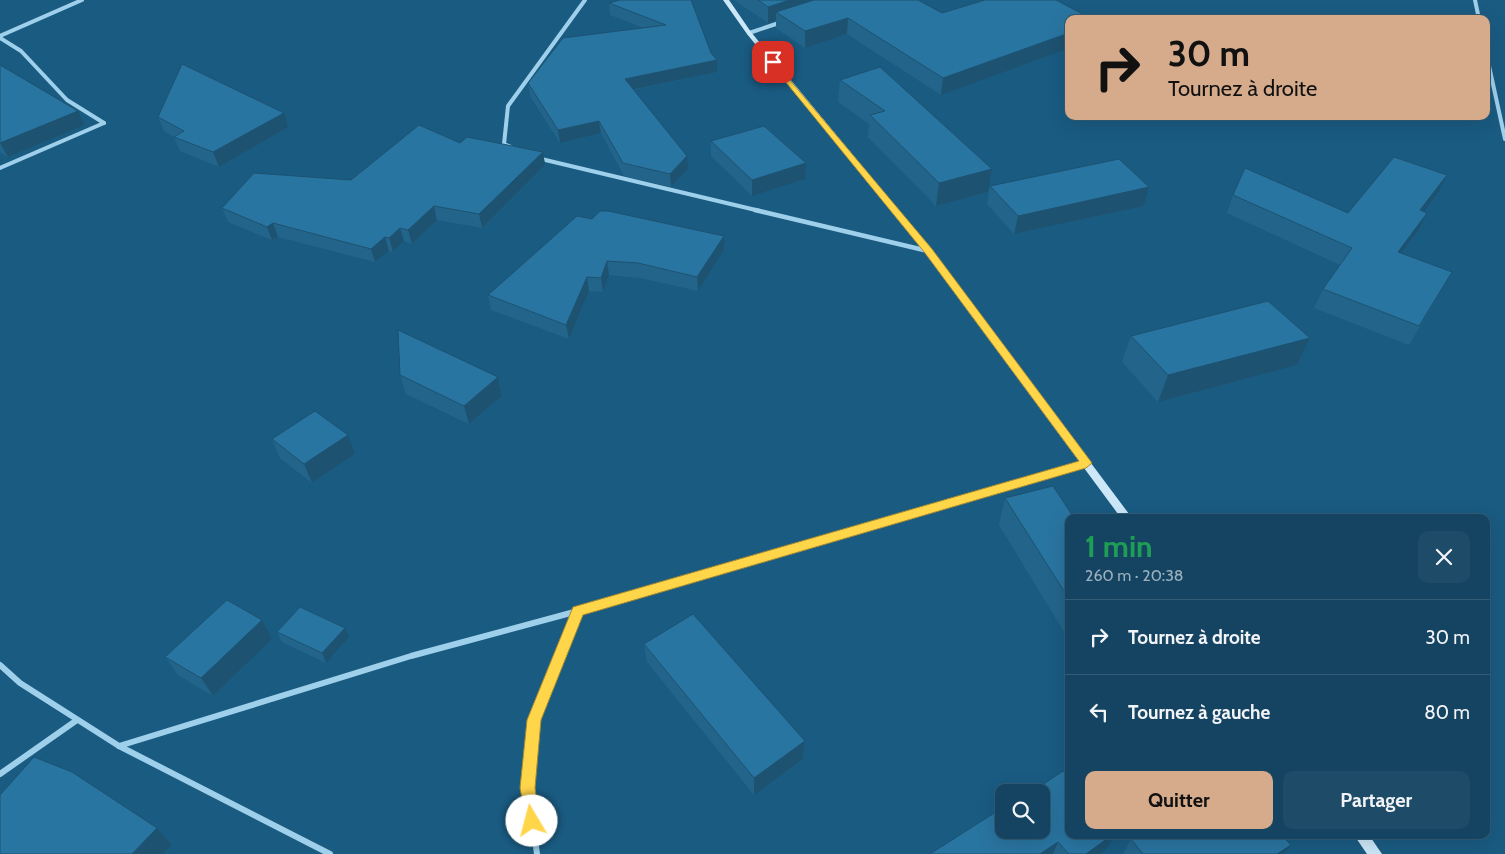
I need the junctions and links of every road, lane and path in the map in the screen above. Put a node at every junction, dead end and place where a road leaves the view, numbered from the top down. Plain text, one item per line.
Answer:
1 (82, 0) edge
2 (585, 0) edge
3 (726, 0) edge
4 (1475, 0) edge
5 (1478, 15) edge
6 (786, 21) edge
7 (750, 33) junction
8 (0, 37) edge
9 (1490, 70) edge
10 (1505, 139) edge
11 (518, 150) edge
12 (532, 156) edge
13 (0, 168) edge
14 (928, 251) junction
15 (1086, 463) junction
16 (1123, 514) edge
17 (578, 610) junction
18 (0, 665) edge
19 (78, 720) junction
20 (119, 746) junction
21 (0, 774) edge
22 (1364, 839) edge
23 (330, 854) edge
24 (537, 854) edge
25 (1375, 854) edge

1 - 8 street
2 - 11 street
3 - 7 street
4 - 5 street
6 - 7 street
7 - 14 street
8 - 13 street
9 - 10 street
12 - 14 street
14 - 15 street
15 - 16 street
15 - 17 street
17 - 20 street
17 - 24 street
18 - 19 street
19 - 20 street
19 - 21 street
20 - 23 street
22 - 25 street

